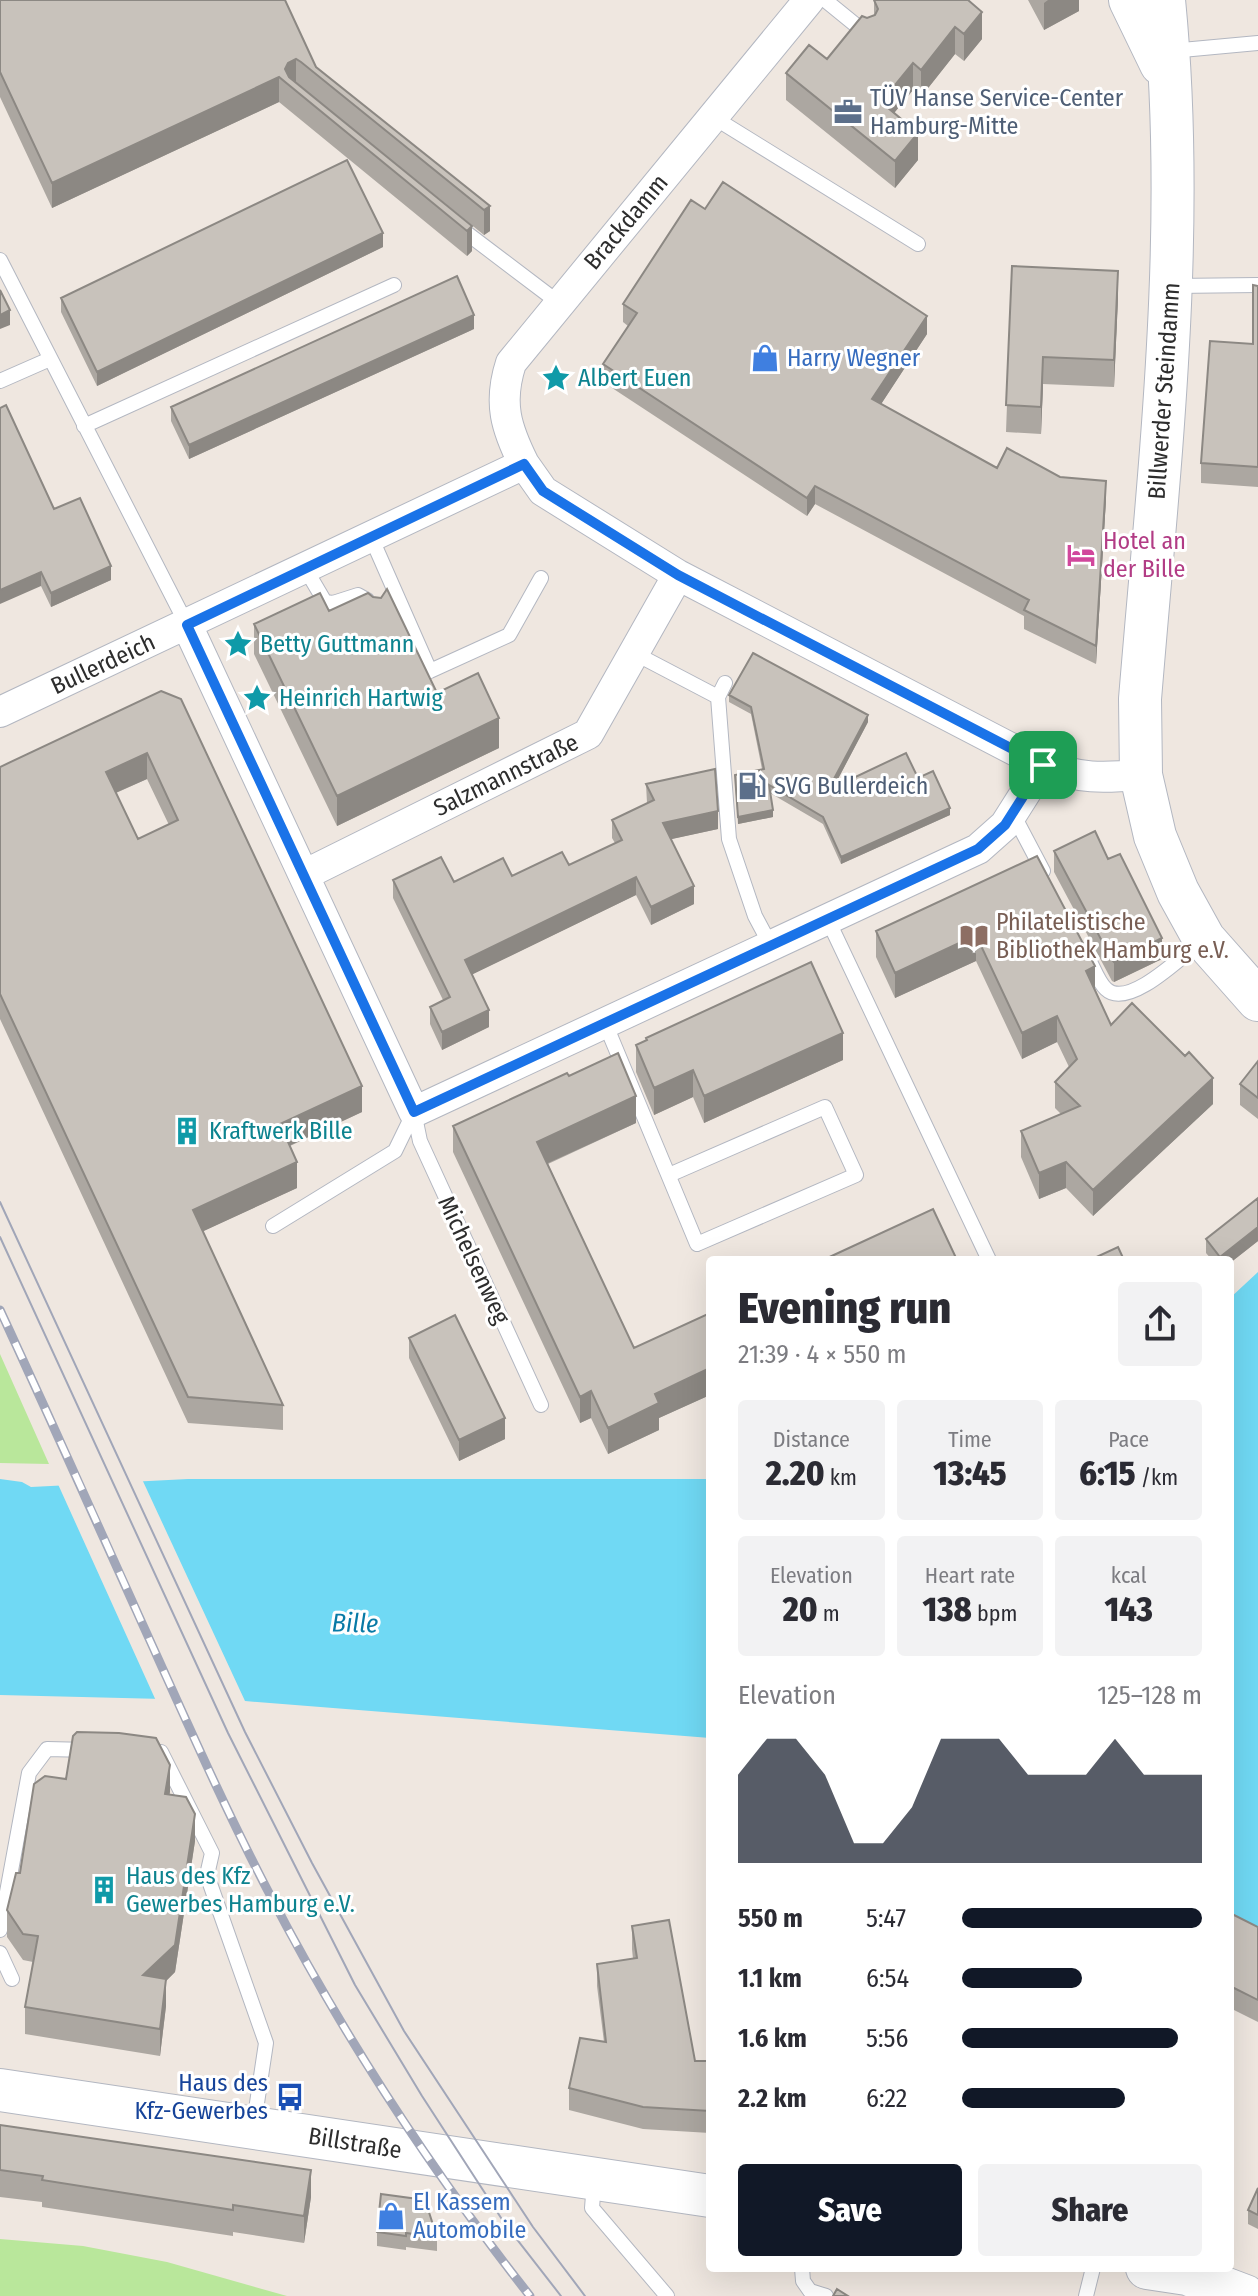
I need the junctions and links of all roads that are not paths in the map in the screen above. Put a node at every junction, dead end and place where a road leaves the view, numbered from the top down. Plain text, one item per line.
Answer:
1 (1130, 0) edge
2 (1164, 0) edge
3 (806, 3) edge
4 (868, 35) edge
5 (1258, 43) edge
6 (1169, 67) junction
7 (713, 117) junction
8 (454, 224) edge
9 (918, 244) dead end
10 (0, 260) edge
11 (394, 285) dead end
12 (1258, 285) edge
13 (1171, 286) junction
14 (559, 303) junction
15 (50, 359) junction
16 (0, 381) edge
17 (84, 426) junction
18 (524, 464) junction
19 (371, 537) junction
20 (305, 568) junction
21 (678, 575) junction
22 (541, 578) dead end
23 (377, 618) edge
24 (187, 625) junction
25 (634, 653) junction
26 (0, 712) edge
27 (1043, 765) junction
28 (1141, 775) junction
29 (1013, 814) junction
30 (304, 875) junction
31 (1050, 884) edge
32 (828, 920) junction
33 (1077, 936) edge
34 (1204, 939) junction
35 (771, 946) junction
36 (1258, 1000) edge
37 (605, 1023) junction
38 (414, 1112) junction
39 (669, 1175) junction
40 (273, 1226) dead end
41 (987, 1256) edge
42 (541, 1405) dead end
43 (104, 1750) edge
44 (146, 1750) edge
45 (0, 1930) edge
46 (0, 1953) edge
47 (12, 1979) dead end
48 (0, 2090) edge
49 (254, 2128) junction
50 (594, 2178) junction
51 (706, 2195) edge
52 (802, 2272) edge
53 (1092, 2272) edge
54 (1174, 2272) edge
55 (1237, 2295) edge
56 (667, 2296) edge
57 (826, 2296) edge
58 (1086, 2296) edge

1 - 6 main road, Billwerder Steindamm
2 - 6 main road, Billwerder Steindamm
3 - 4 lane
3 - 7 street, Brackdamm
5 - 6 lane
6 - 13 main road, Billwerder Steindamm
7 - 9 lane
7 - 14 street, Brackdamm
8 - 14 lane
10 - 15 lane
11 - 17 lane
12 - 13 lane
13 - 28 main road, Billwerder Steindamm
14 - 18 street, Brackdamm
15 - 16 lane
15 - 17 lane
17 - 24 lane
18 - 19 street, Bullerdeich
18 - 21 street
19 - 20 street, Bullerdeich
19 - 22 lane
20 - 23 lane
20 - 24 street, Bullerdeich
21 - 25 street, Salzmannstraße
21 - 27 street
24 - 26 street, Bullerdeich
24 - 30 street
25 - 30 street, Salzmannstraße
25 - 35 lane
27 - 28 street
27 - 29 street
28 - 34 main road, Billwerder Steindamm
29 - 31 lane
29 - 32 street
30 - 38 street
32 - 35 street
32 - 41 lane
33 - 34 lane
34 - 36 main road, Billwerder Steindamm
35 - 37 street
37 - 38 street
37 - 39 lane
38 - 40 lane
38 - 42 lane, Michelsenweg
39 - 39 lane
43 - 45 lane
44 - 49 lane
46 - 47 lane
48 - 49 main road, Billstraße
49 - 50 main road, Billstraße
50 - 51 main road, Billstraße
50 - 56 lane
52 - 57 lane
53 - 58 lane
54 - 55 main road

